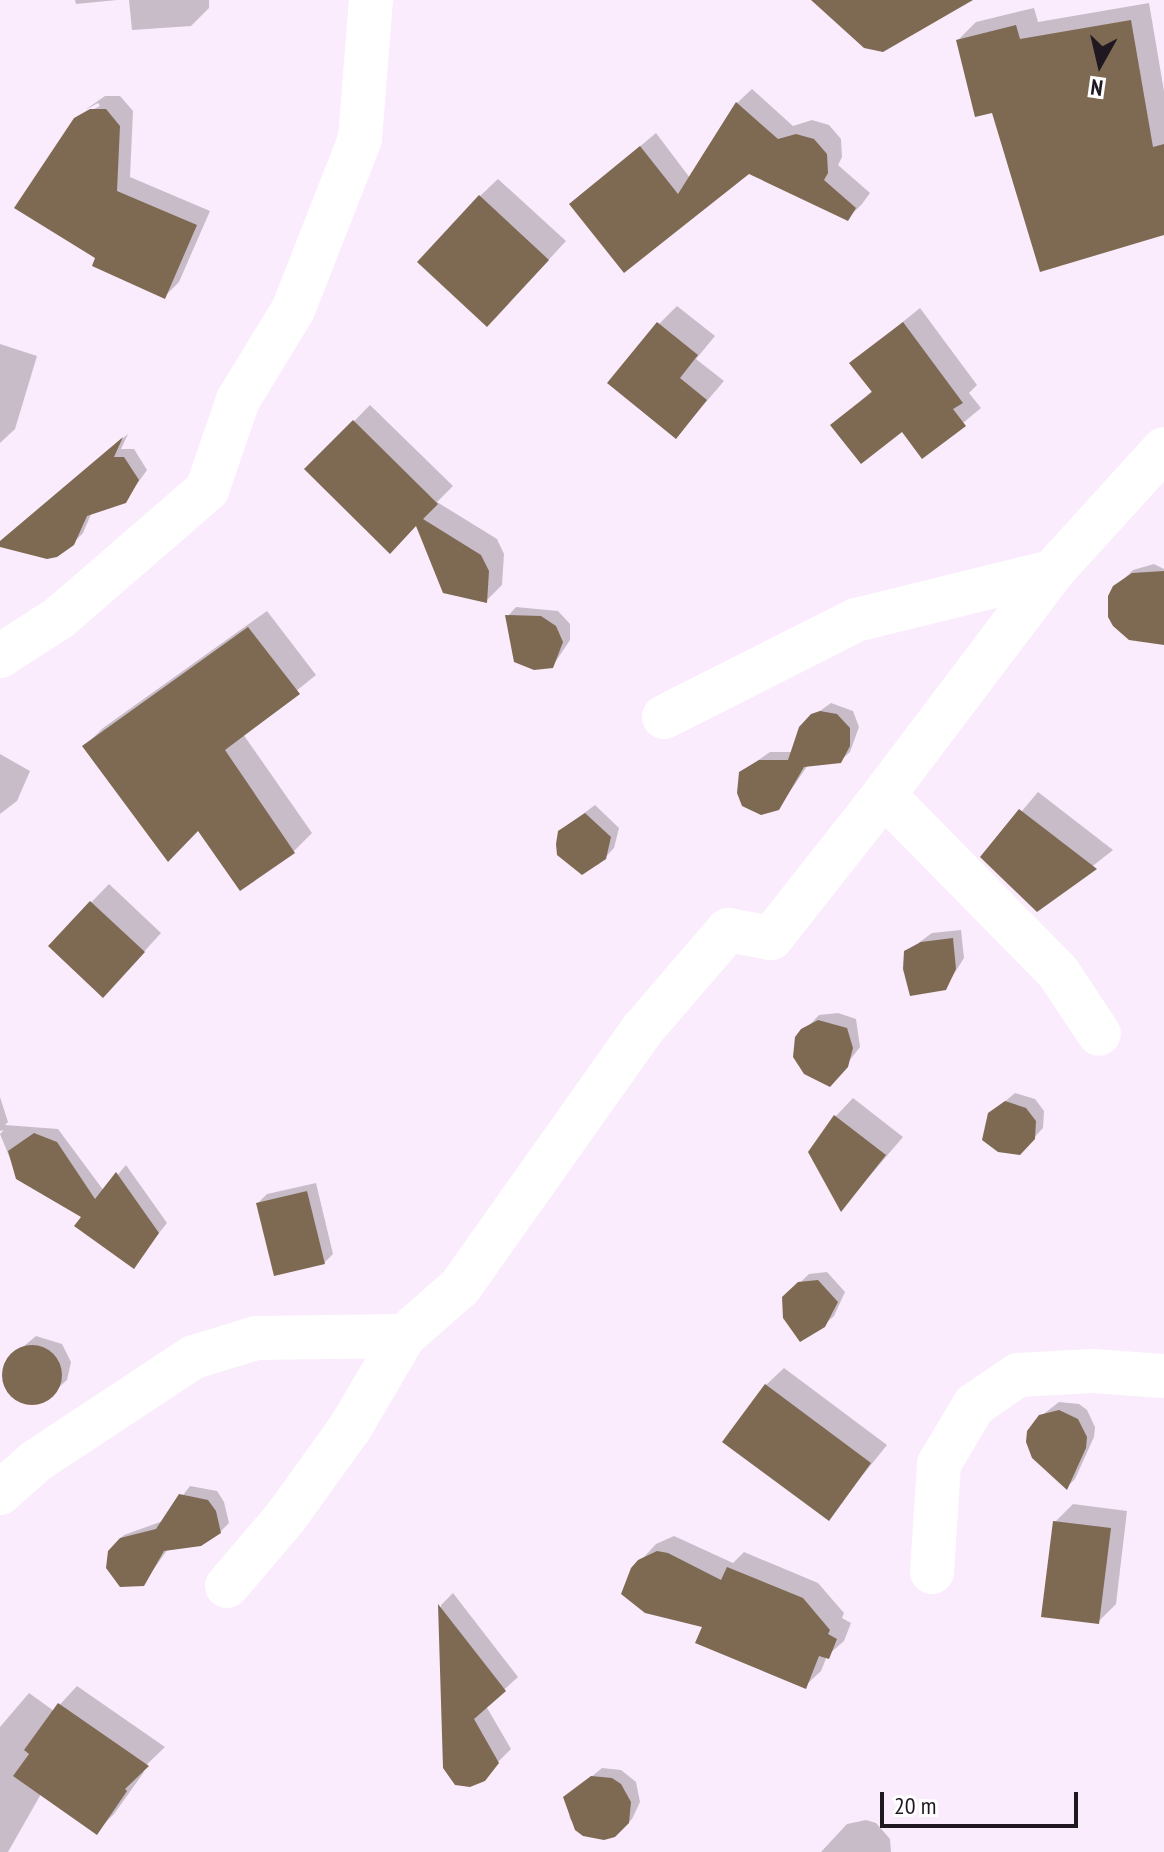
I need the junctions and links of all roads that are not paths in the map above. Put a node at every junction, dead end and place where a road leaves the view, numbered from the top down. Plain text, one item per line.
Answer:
1 (371, 0) edge
2 (1164, 449) edge
3 (1052, 572) junction
4 (0, 656) edge
5 (664, 717) dead end
6 (884, 795) junction
7 (1099, 1034) dead end
8 (404, 1336) junction
9 (1164, 1376) edge
10 (0, 1493) edge
11 (932, 1572) dead end
12 (227, 1586) dead end

1 - 4 street
2 - 3 street
3 - 5 street
3 - 6 street
6 - 7 street
6 - 8 street
8 - 10 street
8 - 12 street
9 - 11 street

